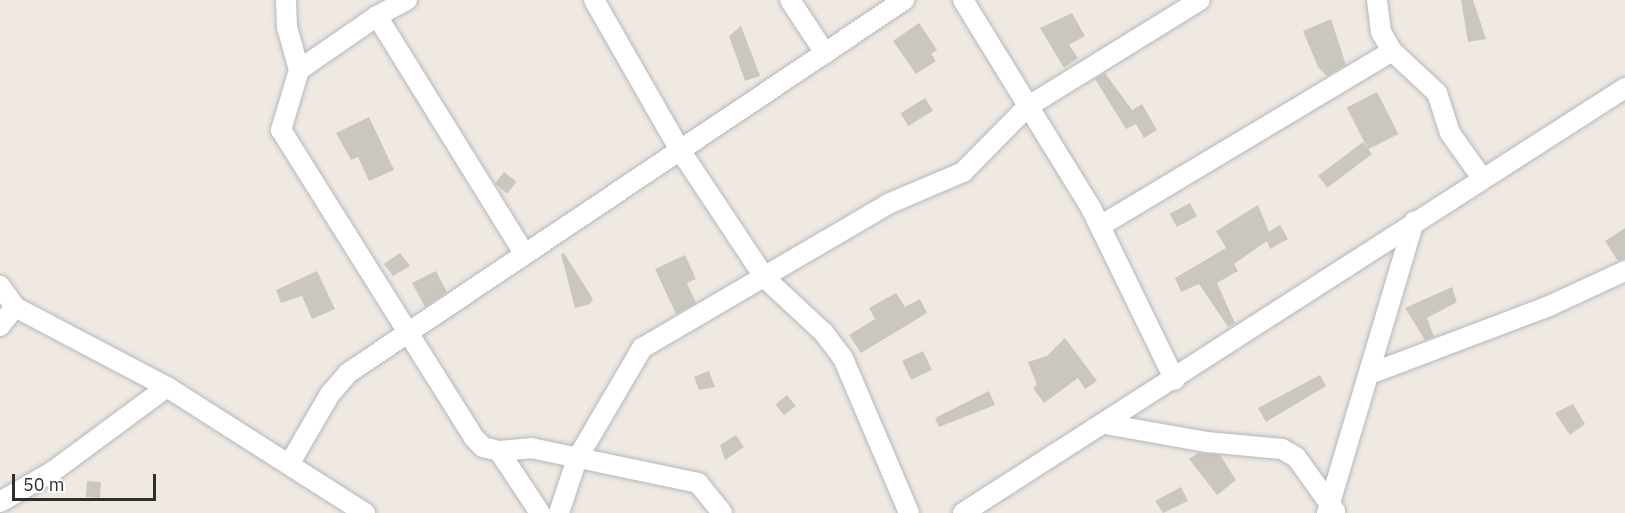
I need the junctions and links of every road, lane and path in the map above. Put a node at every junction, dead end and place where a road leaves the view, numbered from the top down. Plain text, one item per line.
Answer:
1 (286, 0) edge
2 (406, 0) edge
3 (594, 0) edge
4 (790, 0) edge
5 (904, 0) edge
6 (963, 0) edge
7 (1200, 0) edge
8 (1377, 0) edge
9 (377, 16) junction
10 (1392, 51) junction
11 (825, 53) junction
12 (299, 70) junction
13 (1625, 88) edge
14 (1027, 107) junction
15 (680, 150) junction
16 (1482, 178) junction
17 (1414, 222) junction
18 (1100, 226) junction
19 (524, 253) junction
20 (1625, 272) edge
21 (763, 274) junction
22 (0, 286) edge
23 (15, 307) junction
24 (0, 326) edge
25 (404, 332) junction
26 (1372, 373) junction
27 (1175, 380) junction
28 (167, 387) junction
29 (1105, 424) junction
30 (499, 451) junction
31 (577, 459) junction
32 (290, 463) junction
33 (0, 502) edge
34 (1331, 509) edge
35 (365, 513) edge
36 (540, 513) edge
37 (559, 513) edge
38 (722, 513) edge
39 (909, 513) edge
40 (963, 513) edge

1 - 12 street
2 - 9 street
3 - 15 street
4 - 11 street
5 - 11 street
6 - 14 street
7 - 14 street
8 - 10 street
9 - 12 street
9 - 19 street
10 - 16 street
10 - 18 street
11 - 15 street
12 - 25 street
13 - 16 street
14 - 18 street
14 - 21 street
15 - 19 street
15 - 21 street
16 - 17 street
17 - 26 street
17 - 27 street
18 - 27 street
19 - 25 street
20 - 26 street
21 - 31 street
21 - 39 street
22 - 23 street
23 - 24 street
23 - 28 street
25 - 30 street
25 - 32 street
26 - 34 street
27 - 29 street
28 - 32 street
28 - 33 street
29 - 34 street
29 - 40 street
30 - 31 street
30 - 36 street
31 - 37 street
31 - 38 street
32 - 35 street

